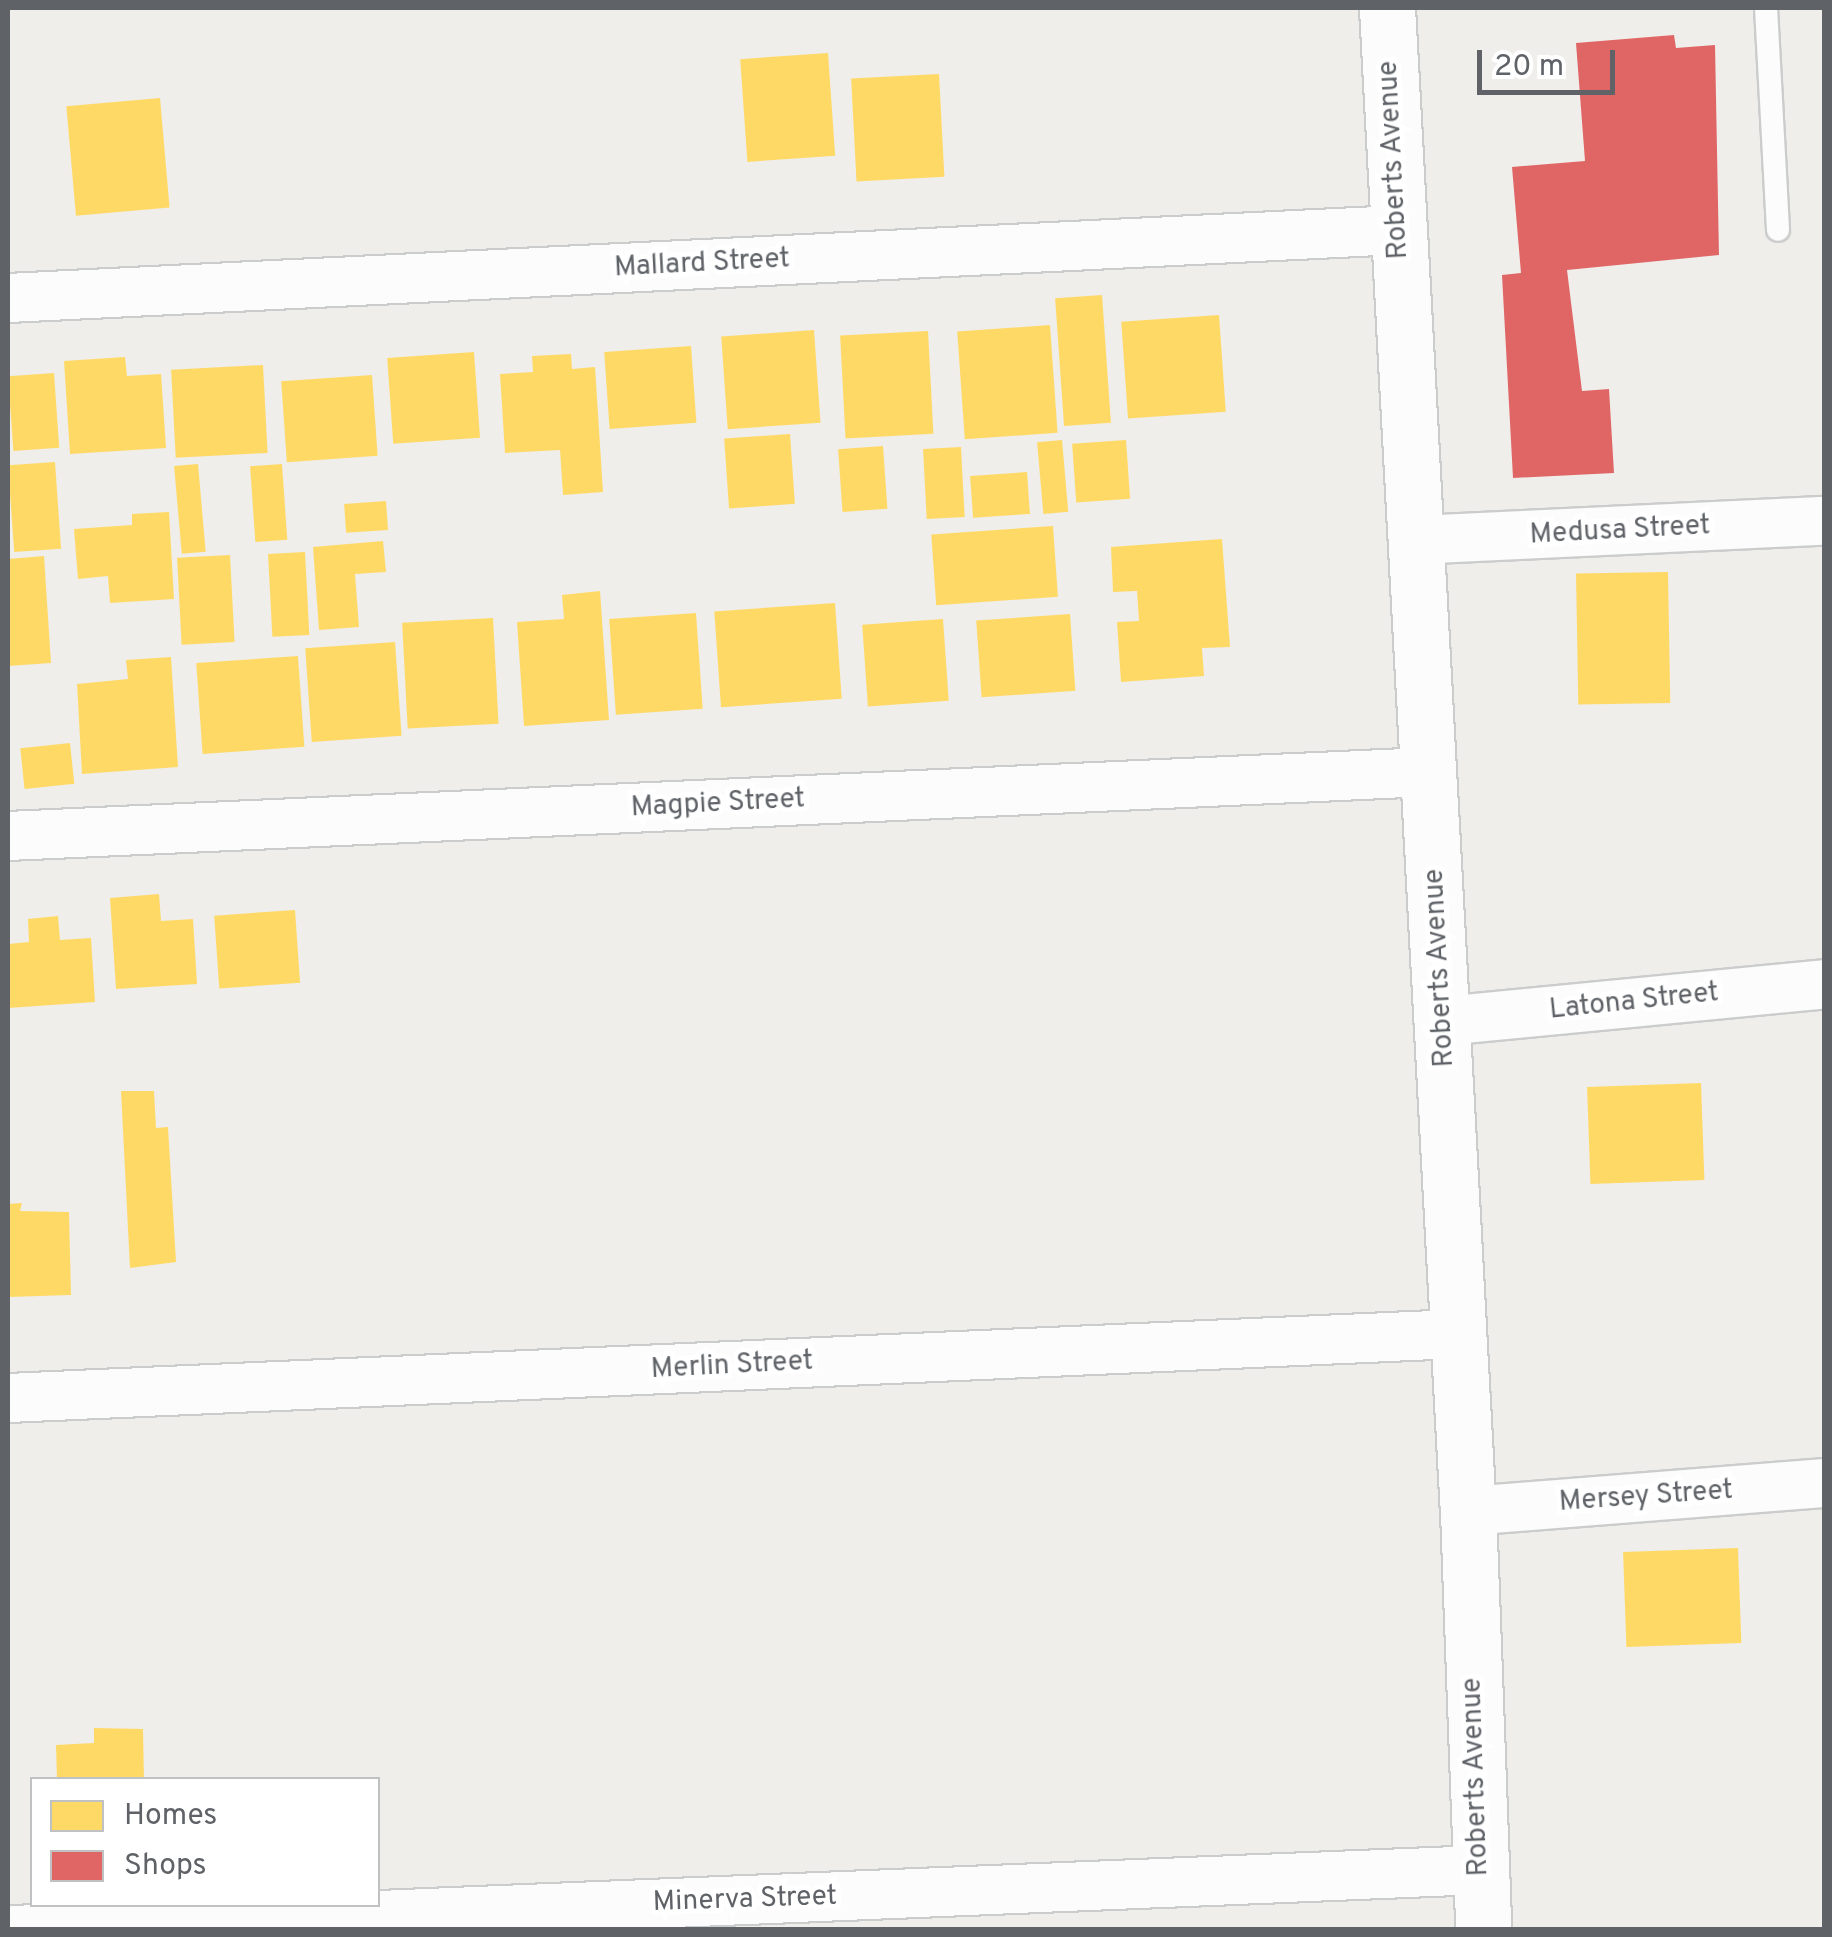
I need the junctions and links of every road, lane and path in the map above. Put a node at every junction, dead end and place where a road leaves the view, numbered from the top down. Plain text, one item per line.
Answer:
1 (1387, 8) edge
2 (1766, 8) edge
3 (1397, 230) junction
4 (1778, 230) dead end
5 (8, 298) edge
6 (1824, 521) edge
7 (1415, 540) junction
8 (1428, 772) junction
9 (8, 836) edge
10 (1824, 984) edge
11 (1443, 1021) junction
12 (1457, 1334) junction
13 (8, 1398) edge
14 (1824, 1484) edge
15 (1468, 1511) junction
16 (1478, 1870) junction
17 (12, 1930) edge
18 (1483, 1930) edge

1 - 3 main road, Roberts Avenue
2 - 4 lane
3 - 5 street, Mallard Street
3 - 7 main road, Roberts Avenue
6 - 7 street, Medusa Street
7 - 8 main road, Roberts Avenue
8 - 9 street, Magpie Street
8 - 11 main road, Roberts Avenue
10 - 11 street, Latona Street
11 - 12 main road, Roberts Avenue
12 - 13 street, Merlin Street
12 - 15 main road, Roberts Avenue
14 - 15 street, Mersey Street
15 - 16 main road, Roberts Avenue
16 - 17 street, Minerva Street
16 - 18 main road, Roberts Avenue

